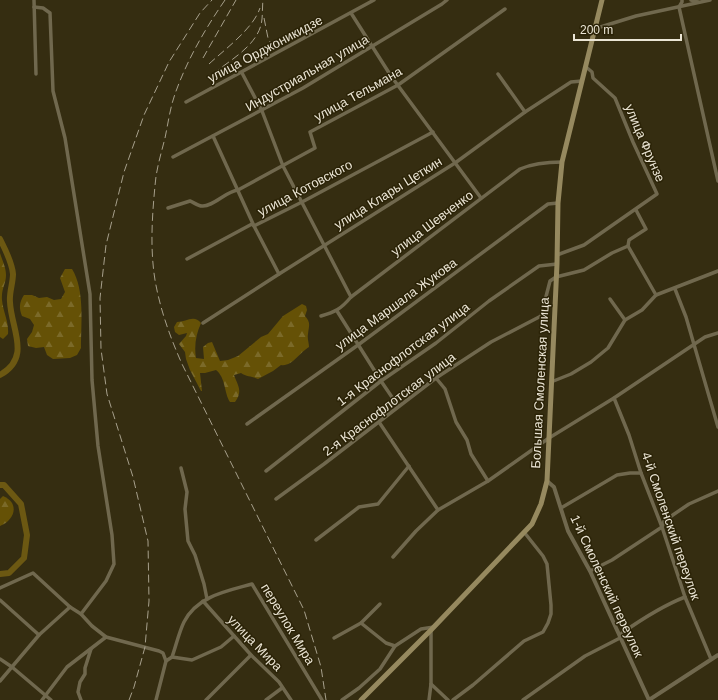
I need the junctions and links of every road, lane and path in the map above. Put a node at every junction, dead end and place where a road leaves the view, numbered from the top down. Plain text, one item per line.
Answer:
1 (34, 0) edge
2 (374, 0) edge
3 (447, 0) edge
4 (602, 0) edge
5 (682, 0) edge
6 (691, 0) edge
7 (710, 0) edge
8 (699, 2) junction
9 (34, 7) junction
10 (678, 7) junction
11 (505, 9) dead end
12 (351, 13) junction
13 (594, 29) junction
14 (373, 47) junction
15 (586, 67) junction
16 (242, 73) junction
17 (36, 74) dead end
18 (498, 74) dead end
19 (582, 81) junction
20 (398, 85) junction
21 (186, 102) dead end
22 (262, 111) junction
23 (525, 112) junction
24 (433, 132) junction
25 (213, 136) junction
26 (173, 157) dead end
27 (562, 162) junction
28 (455, 163) junction
29 (283, 166) junction
30 (718, 181) edge
31 (238, 190) junction
32 (481, 198) junction
33 (302, 202) junction
34 (558, 203) junction
35 (168, 208) dead end
36 (636, 210) junction
37 (254, 226) junction
38 (324, 245) junction
39 (628, 246) junction
40 (557, 255) junction
41 (187, 259) dead end
42 (557, 264) junction
43 (718, 272) edge
44 (279, 274) junction
45 (556, 277) junction
46 (675, 289) junction
47 (656, 295) junction
48 (351, 297) junction
49 (610, 299) dead end
50 (337, 311) junction
51 (321, 316) dead end
52 (625, 320) junction
53 (203, 323) dead end
54 (718, 333) edge
55 (358, 345) junction
56 (694, 345) junction
57 (436, 378) junction
58 (381, 381) junction
59 (551, 382) junction
60 (614, 398) junction
61 (398, 406) junction
62 (379, 422) junction
63 (247, 424) dead end
64 (718, 427) edge
65 (549, 438) junction
66 (409, 466) junction
67 (181, 468) dead end
68 (266, 471) dead end
69 (641, 473) junction
70 (488, 481) junction
71 (546, 481) junction
72 (718, 491) edge
73 (276, 499) dead end
74 (561, 508) junction
75 (438, 510) junction
76 (662, 527) junction
77 (524, 532) junction
78 (316, 540) dead end
79 (393, 557) dead end
80 (590, 572) junction
81 (0, 588) edge
82 (684, 597) junction
83 (207, 599) junction
84 (0, 600) edge
85 (203, 602) junction
86 (380, 604) dead end
87 (70, 607) junction
88 (81, 614) junction
89 (361, 623) junction
90 (432, 629) junction
91 (39, 635) junction
92 (106, 636) junction
93 (234, 636) junction
94 (334, 638) dead end
95 (620, 638) junction
96 (395, 646) junction
97 (91, 648) junction
98 (251, 655) junction
99 (718, 655) edge
100 (172, 657) junction
101 (0, 659) edge
102 (711, 659) junction
103 (166, 660) junction
104 (12, 667) junction
105 (0, 681) edge
106 (431, 684) junction
107 (282, 688) junction
108 (46, 695) junction
109 (42, 700) edge
110 (51, 700) edge
111 (81, 700) edge
112 (156, 700) edge
113 (206, 700) edge
114 (266, 700) edge
115 (291, 700) edge
116 (322, 700) edge
117 (342, 700) edge
118 (361, 700) edge
119 (429, 700) edge
120 (448, 700) edge
121 (453, 700) edge
122 (523, 700) edge
123 (649, 700) edge

1 - 9 street
2 - 12 street, улица Орджоникидзе
3 - 14 street, Индустриальная улица
4 - 13 main road, Большая Смоленская улица
5 - 10 street
6 - 8 street
7 - 8 street
8 - 10 street
9 - 17 street
9 - 88 street
10 - 13 street
10 - 30 street
11 - 20 street, улица Тельмана
12 - 14 street
12 - 16 street, улица Орджоникидзе
13 - 15 main road, Большая Смоленская улица
14 - 20 street
14 - 22 street, Индустриальная улица
15 - 19 main road, Большая Смоленская улица
15 - 36 street, улица Фрунзе
16 - 21 street, улица Орджоникидзе
16 - 22 street
18 - 23 street
19 - 23 street, улица Клары Цеткин
19 - 27 main road, Большая Смоленская улица
20 - 24 street
20 - 29 street, улица Тельмана
22 - 25 street, Индустриальная улица
22 - 29 street
23 - 28 street, улица Клары Цеткин
24 - 28 street
24 - 33 street, улица Котовского
25 - 26 street, Индустриальная улица
25 - 31 street
27 - 32 street, улица Шевченко
27 - 34 main road, Большая Смоленская улица
28 - 32 street
28 - 38 street, улица Клары Цеткин
29 - 31 street, улица Тельмана
29 - 33 street
31 - 35 street, улица Тельмана
31 - 37 street
32 - 48 street, улица Шевченко
33 - 37 street, улица Котовского
33 - 38 street
34 - 40 main road, Большая Смоленская улица
34 - 55 street, улица Маршала Жукова
36 - 39 street
36 - 40 street, улица Фрунзе
37 - 41 street, улица Котовского
37 - 44 street
38 - 44 street, улица Клары Цеткин
38 - 48 street
39 - 45 street
39 - 47 street
40 - 42 main road, Большая Смоленская улица
42 - 45 main road, Большая Смоленская улица
42 - 58 street, 1-я Краснофлотская улица
43 - 46 street
44 - 53 street, улица Клары Цеткин
45 - 57 street, 2-я Краснофлотская улица
45 - 59 main road, Большая Смоленская улица
46 - 47 street
46 - 56 street
47 - 52 street
48 - 50 street, улица Шевченко
49 - 52 street
50 - 51 street, улица Шевченко
50 - 55 street
52 - 59 street
54 - 56 street
55 - 58 street
55 - 63 street, улица Маршала Жукова
56 - 60 street
56 - 64 street
57 - 61 street, 2-я Краснофлотская улица
57 - 70 street
58 - 61 street
58 - 68 street, 1-я Краснофлотская улица
59 - 65 main road, Большая Смоленская улица
60 - 65 street
60 - 69 street, 4-й Смоленский переулок
61 - 62 street, 2-я Краснофлотская улица
62 - 66 street
62 - 73 street, 2-я Краснофлотская улица
65 - 70 street
65 - 71 main road, Большая Смоленская улица
66 - 75 street
66 - 78 street
67 - 83 street
69 - 74 street
69 - 76 street, 4-й Смоленский переулок
70 - 75 street
71 - 74 street, 1-й Смоленский переулок
71 - 77 main road, Большая Смоленская улица
72 - 76 street
74 - 80 street, 1-й Смоленский переулок
75 - 79 street
76 - 80 street
76 - 82 street, 4-й Смоленский переулок
77 - 90 main road, Большая Смоленская улица
77 - 121 street
80 - 95 street, 1-й Смоленский переулок
81 - 87 street
82 - 95 street
82 - 102 street, 4-й Смоленский переулок
83 - 85 street, переулок Мира
83 - 116 street, переулок Мира
84 - 91 street
85 - 93 street, улица Мира
85 - 100 street, переулок Мира
86 - 89 street
87 - 88 street
87 - 91 street
88 - 92 street
89 - 94 street
89 - 96 street
90 - 96 street
90 - 106 street
90 - 118 main road, Большая Смоленская улица
91 - 104 street
92 - 97 street
92 - 103 street
93 - 98 street, улица Мира
93 - 100 street
95 - 122 street
95 - 123 street, 1-й Смоленский переулок
96 - 117 street
97 - 108 street
97 - 111 street
98 - 107 street, улица Мира
98 - 113 street
99 - 102 street
100 - 103 street
101 - 104 street
102 - 123 street
103 - 112 street
104 - 105 street
104 - 108 street
106 - 119 street
106 - 120 street
107 - 114 street
107 - 115 street, улица Мира
108 - 109 street
108 - 110 street

